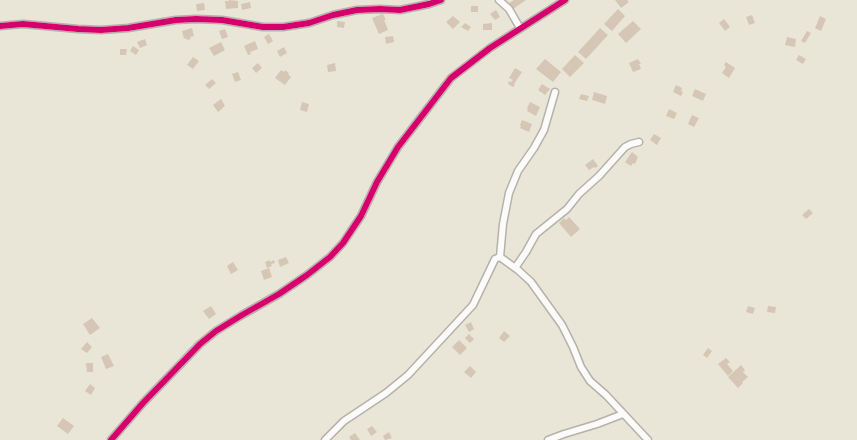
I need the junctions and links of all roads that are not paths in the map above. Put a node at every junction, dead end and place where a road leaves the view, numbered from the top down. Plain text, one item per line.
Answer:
1 (440, 0) edge
2 (499, 0) edge
3 (565, 0) edge
4 (0, 26) edge
5 (520, 28) junction
6 (554, 92) dead end
7 (639, 142) dead end
8 (500, 257) junction
9 (515, 268) junction
10 (623, 414) junction
11 (111, 440) edge
12 (325, 440) edge
13 (548, 440) edge
14 (648, 440) edge

1 - 4 street
2 - 5 street
3 - 5 street
5 - 11 street
6 - 8 street
7 - 9 street
8 - 9 street
8 - 12 street
9 - 10 street
10 - 13 street
10 - 14 street

